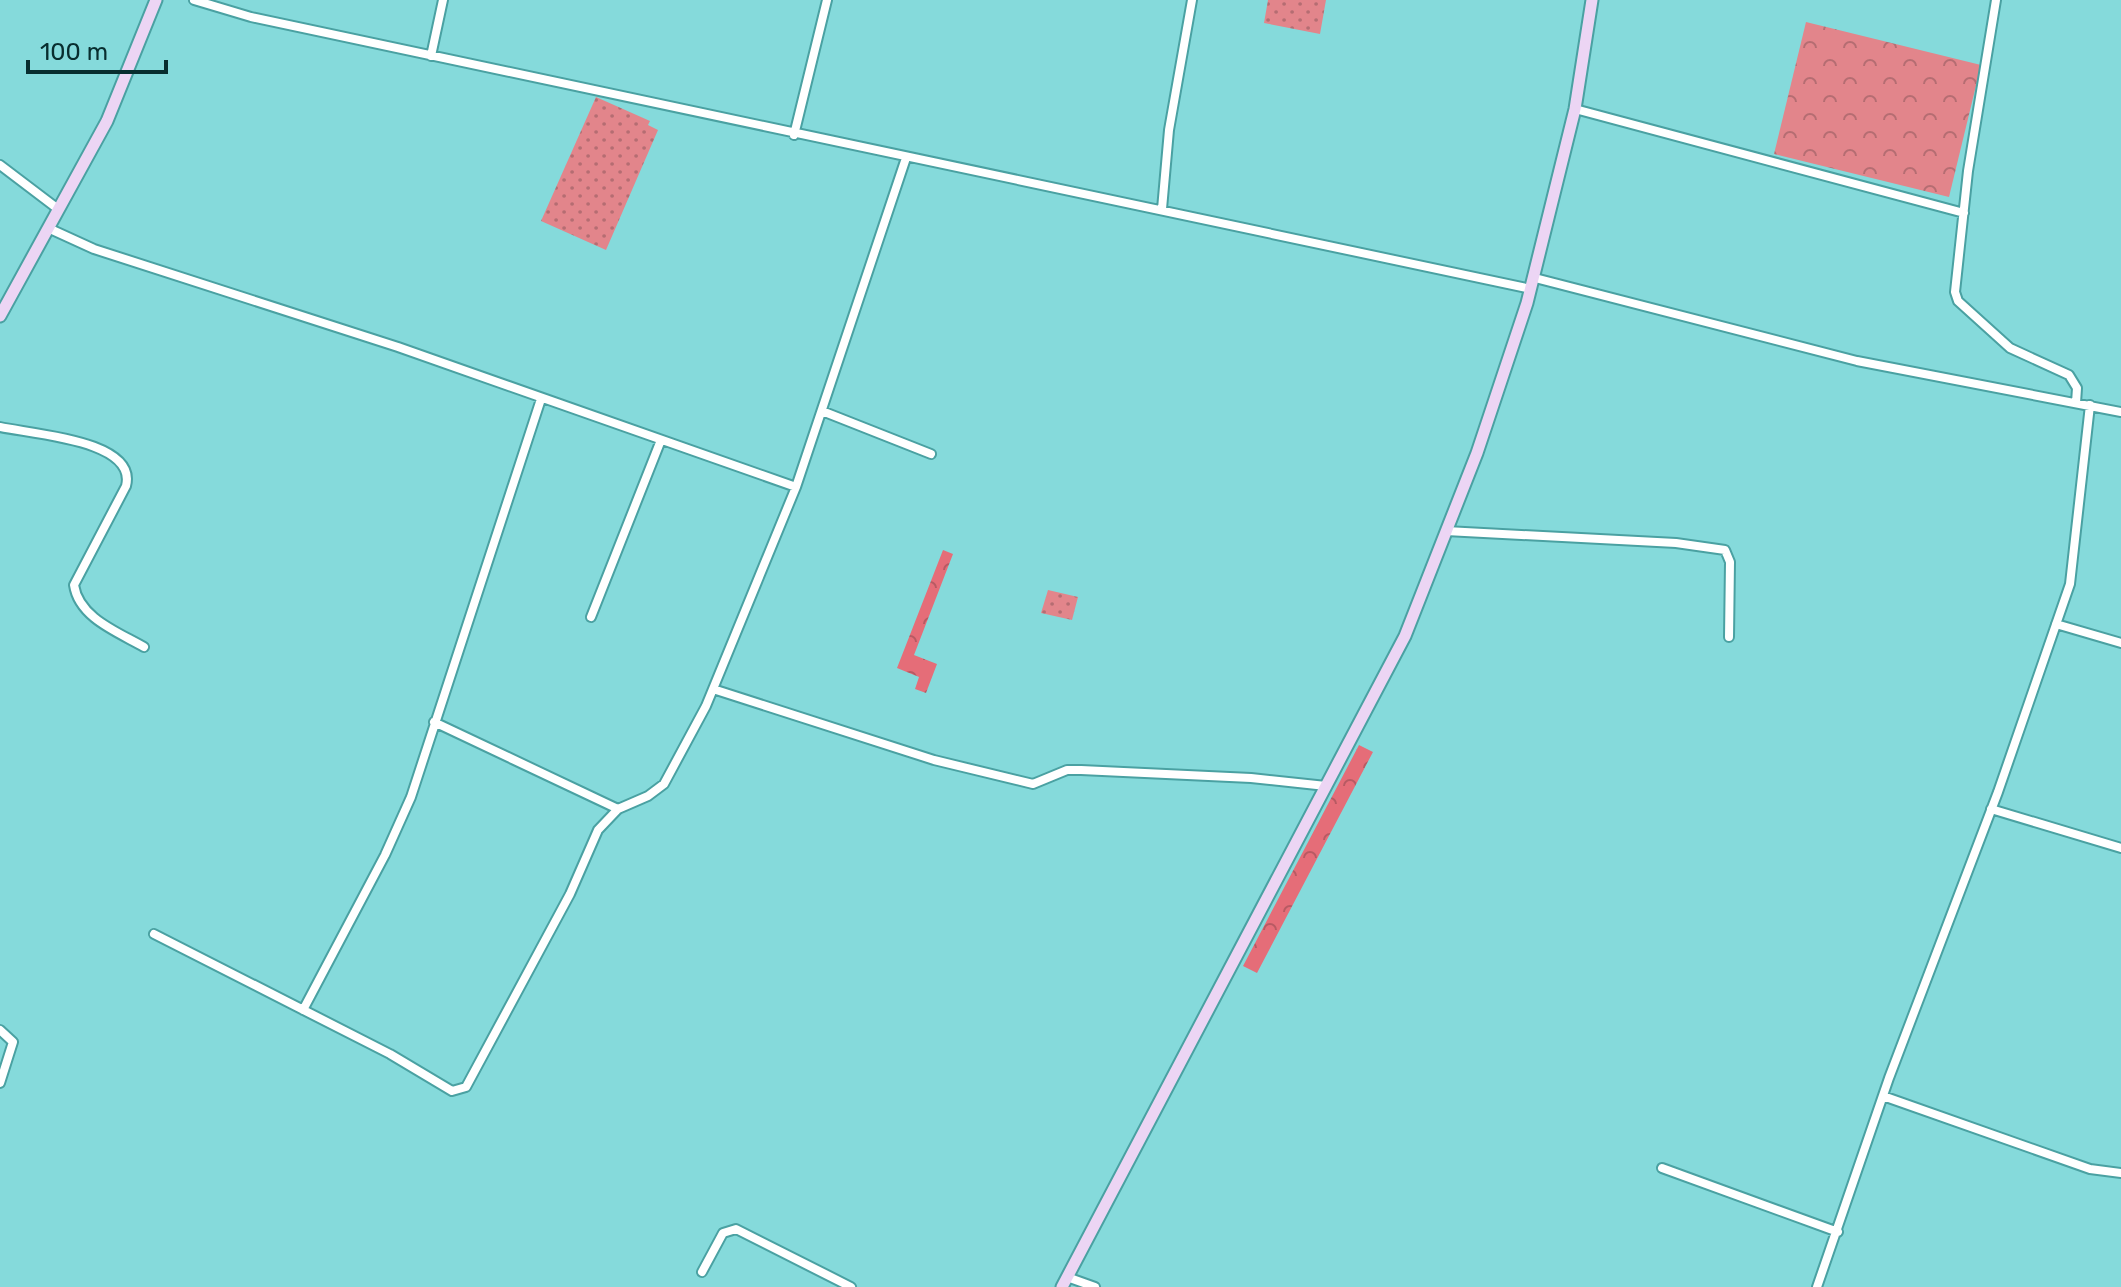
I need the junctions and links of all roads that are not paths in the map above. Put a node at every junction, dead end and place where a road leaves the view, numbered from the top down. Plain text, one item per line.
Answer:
1 (156, 0) edge
2 (194, 0) edge
3 (443, 0) edge
4 (827, 0) edge
5 (1192, 0) edge
6 (1592, 0) edge
7 (1996, 0) edge
8 (431, 56) junction
9 (1575, 109) junction
10 (794, 135) junction
11 (906, 158) junction
12 (0, 165) edge
13 (58, 209) junction
14 (1162, 209) junction
15 (1964, 213) junction
16 (48, 228) junction
17 (1533, 283) junction
18 (0, 316) edge
19 (541, 399) junction
20 (2076, 403) junction
21 (2090, 405) junction
22 (822, 411) junction
23 (2121, 412) edge
24 (0, 427) edge
25 (661, 440) junction
26 (931, 454) dead end
27 (796, 487) junction
28 (1446, 531) junction
29 (591, 617) dead end
30 (2056, 624) junction
31 (1729, 637) dead end
32 (2121, 643) edge
33 (144, 647) dead end
34 (713, 689) junction
35 (434, 722) junction
36 (1326, 786) junction
37 (618, 809) junction
38 (1991, 809) junction
39 (2121, 848) edge
40 (154, 934) dead end
41 (303, 1010) junction
42 (0, 1030) edge
43 (0, 1083) edge
44 (1883, 1096) junction
45 (1662, 1168) dead end
46 (2121, 1173) edge
47 (1838, 1232) junction
48 (702, 1272) dead end
49 (1065, 1282) edge
50 (851, 1287) edge
51 (1095, 1287) edge
52 (1817, 1287) edge

1 - 13 street
2 - 8 street
3 - 8 street
4 - 10 street
5 - 14 street
6 - 9 street
7 - 15 street
8 - 10 street
9 - 15 street
9 - 17 street
10 - 11 street
11 - 14 street
11 - 22 street
12 - 13 street
13 - 16 street
14 - 17 street
15 - 20 street
16 - 18 street
16 - 19 street
17 - 20 street
17 - 28 street
19 - 25 street
19 - 35 street
20 - 21 street
21 - 23 street
21 - 30 street
22 - 26 street
22 - 27 street
24 - 33 street
25 - 27 street
25 - 29 street
27 - 34 street
28 - 31 street
28 - 36 street
30 - 32 street
30 - 38 street
34 - 36 street
34 - 37 street
35 - 37 street
35 - 41 street
36 - 49 street
37 - 41 street
38 - 39 street
38 - 44 street
40 - 41 street
42 - 43 street
44 - 46 street
44 - 47 street
45 - 47 street
47 - 52 street
48 - 50 street
49 - 51 street

